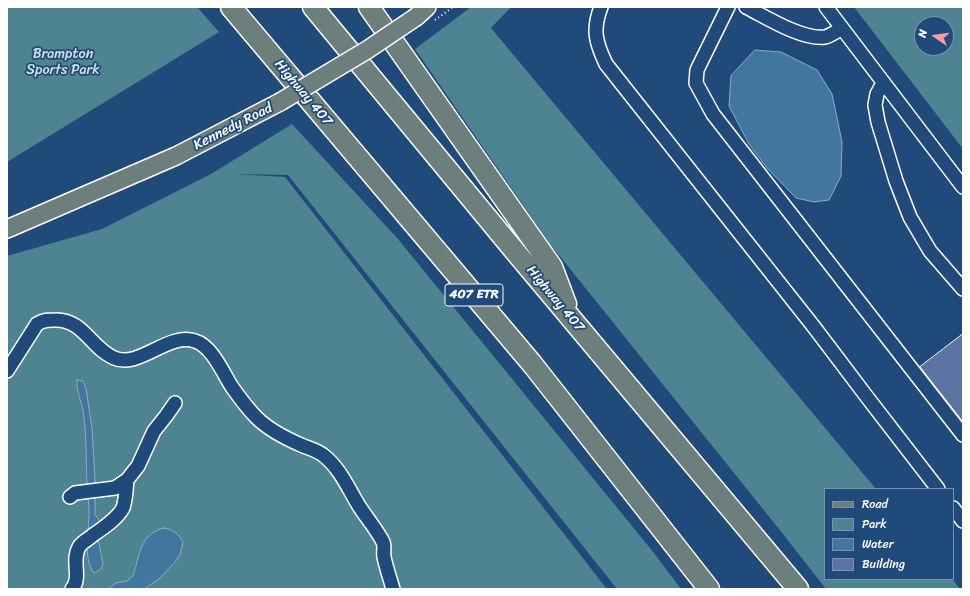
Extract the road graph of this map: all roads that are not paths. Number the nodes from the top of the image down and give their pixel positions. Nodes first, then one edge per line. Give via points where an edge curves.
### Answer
1 (231, 7) edge
2 (313, 7) edge
3 (369, 7) edge
4 (601, 7) edge
5 (728, 7) edge
6 (746, 7) edge
7 (826, 7) edge
8 (424, 16) edge
9 (842, 29) junction
10 (883, 83) junction
11 (963, 187) edge
12 (26, 220) junction
13 (7, 226) edge
14 (7, 229) edge
15 (963, 289) edge
16 (570, 317) junction
17 (7, 371) edge
18 (174, 403) dead end
19 (963, 435) edge
20 (127, 480) junction
21 (937, 488) edge
22 (70, 497) dead end
23 (954, 509) edge
24 (963, 521) edge
25 (72, 589) edge
26 (392, 589) edge
27 (709, 589) edge
28 (798, 589) edge

1 - 27 highway, Highway 407 / 407 ETR via 533,365
2 - 16 highway, Highway 407
3 - 16 highway via 552,266
4 - 21 lane via 596,29 598,46 606,64 814,327
5 - 19 lane via 697,70 696,83 714,114
6 - 9 lane via 801,33 819,37
7 - 9 lane
8 - 12 main road, Kennedy Road, bridge via 280,102 176,156
9 - 10 lane
10 - 11 lane
10 - 15 lane via 876,99 878,122 910,217 930,251
12 - 13 main road, Kennedy Road
12 - 14 main road, Kennedy Road
16 - 28 highway, Highway 407
17 - 26 lane via 37,324 43,320 57,320 76,325 103,352 126,360 181,340 200,343 216,359 233,388 257,418 281,436 322,454 339,471 383,542
18 - 20 lane via 154,431 138,466
20 - 22 lane via 115,488 75,493
20 - 25 lane via 122,509 113,520 80,546 75,559 76,581
23 - 24 lane

